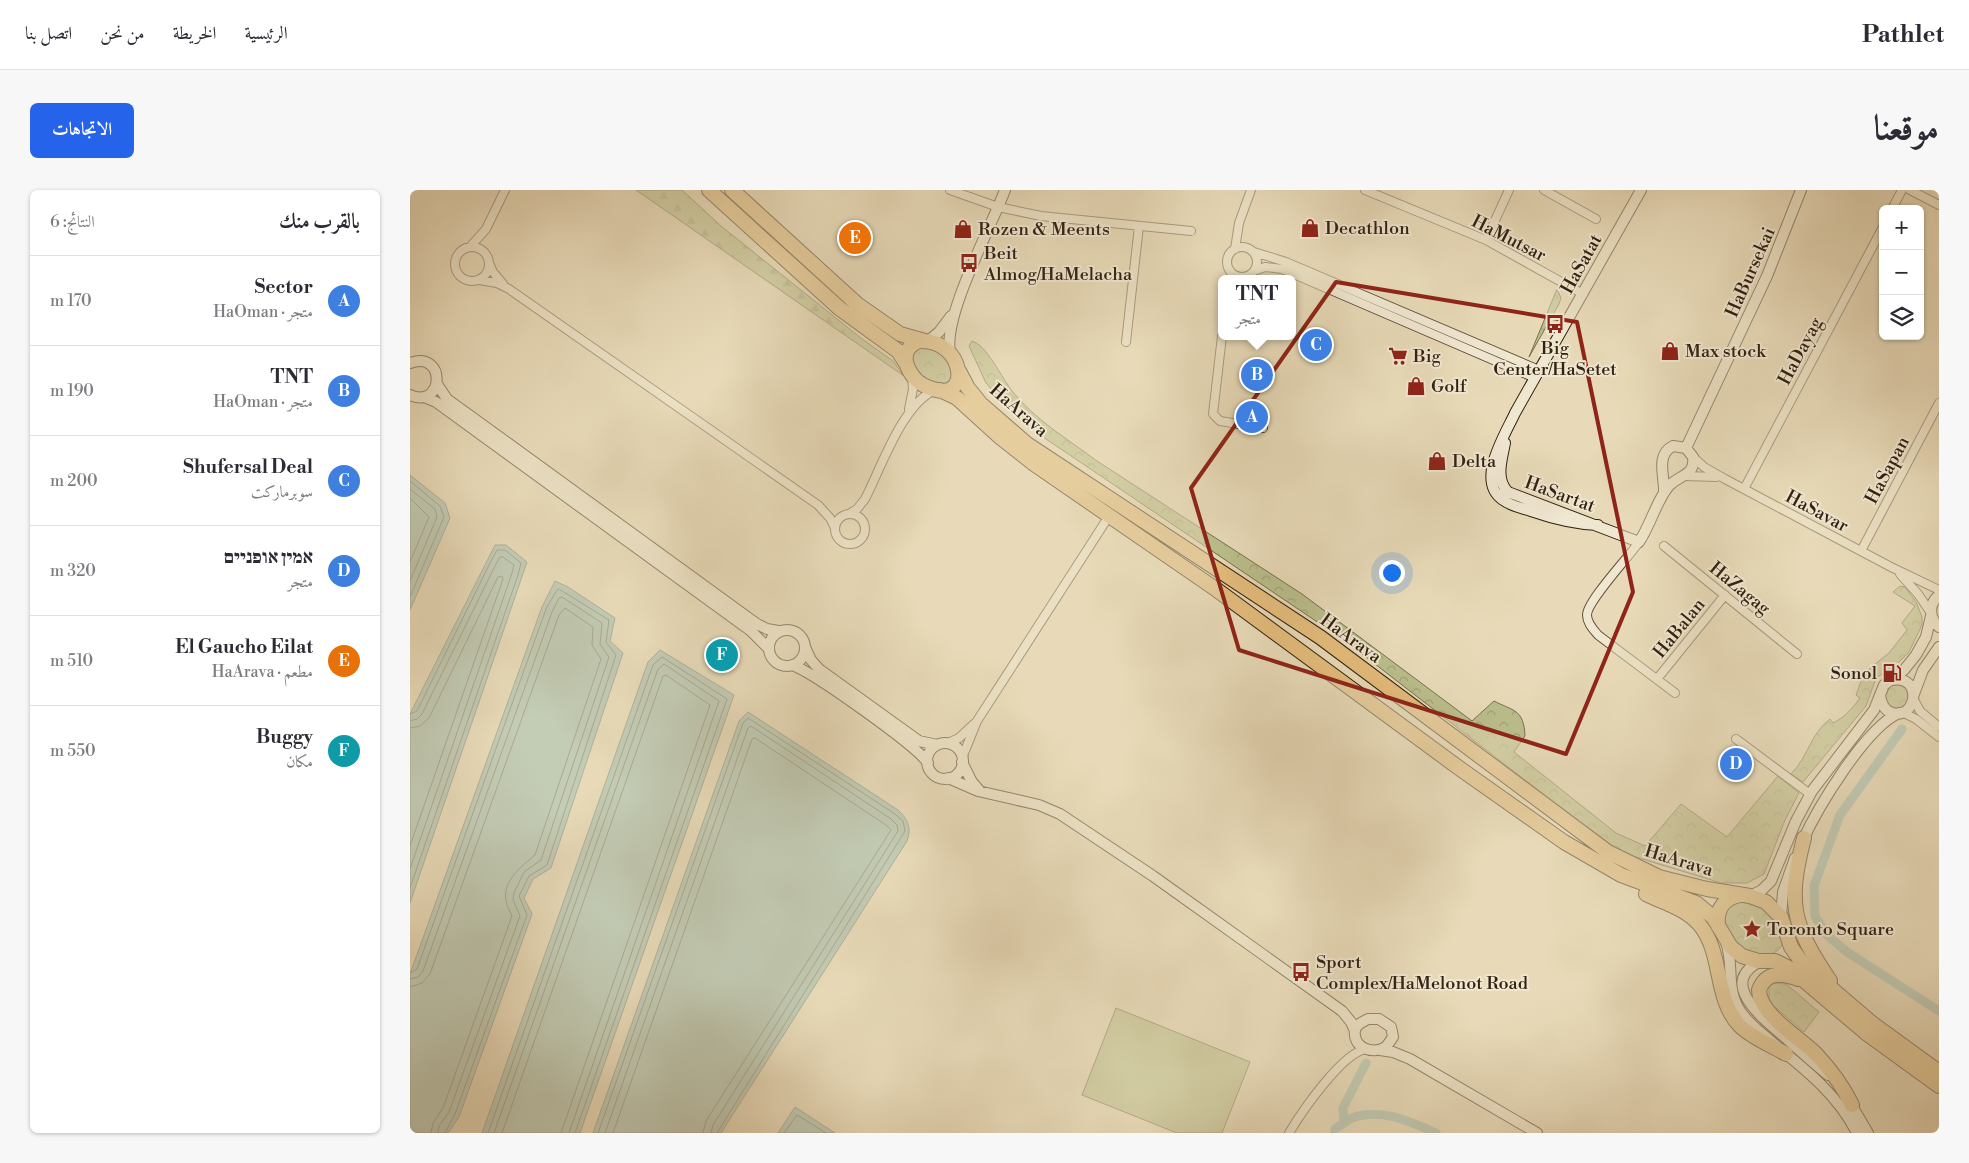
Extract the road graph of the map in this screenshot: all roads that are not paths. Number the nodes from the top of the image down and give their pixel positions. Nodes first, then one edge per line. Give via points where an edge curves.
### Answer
1 (505, 190) edge
2 (710, 190) edge
3 (732, 190) edge
4 (950, 190) edge
5 (1005, 190) edge
6 (1252, 190) edge
7 (1365, 190) edge
8 (1509, 190) edge
9 (1544, 190) edge
10 (1801, 190) edge
11 (1902, 190) edge
12 (1910, 190) edge
13 (1638, 191) edge
14 (1894, 205) edge
15 (1939, 205) edge
16 (998, 207) junction
17 (1596, 219) dead end
18 (1139, 226) junction
19 (486, 229) junction
20 (1191, 231) dead end
21 (1879, 234) edge
22 (1486, 240) junction
23 (470, 247) junction
24 (1235, 248) junction
25 (1254, 252) junction
26 (485, 253) junction
27 (489, 264) junction
28 (1254, 271) junction
29 (1232, 275) edge
30 (1247, 275) edge
31 (479, 280) junction
32 (508, 289) junction
33 (1582, 294) junction
34 (954, 311) junction
35 (1221, 340) edge
36 (926, 341) junction
37 (1126, 342) dead end
38 (950, 353) junction
39 (410, 363) edge
40 (909, 369) junction
41 (959, 371) junction
42 (1537, 374) junction
43 (437, 384) junction
44 (938, 390) junction
45 (410, 395) edge
46 (424, 397) junction
47 (1939, 402) edge
48 (909, 411) junction
49 (1262, 428) dead end
50 (1506, 432) joint
51 (1686, 448) junction
52 (1693, 457) junction
53 (1664, 469) junction
54 (1682, 477) junction
55 (1725, 480) junction
56 (1744, 490) junction
57 (1664, 493) junction
58 (866, 499) junction
59 (818, 504) junction
60 (846, 514) junction
61 (1109, 516) junction
62 (862, 520) junction
63 (835, 528) junction
64 (1639, 542) junction
65 (1664, 546) dead end
66 (1862, 551) junction
67 (1894, 569) junction
68 (1939, 590) edge
69 (1725, 595) junction
70 (1939, 595) edge
71 (1931, 615) junction
72 (1939, 627) edge
73 (778, 631) junction
74 (1939, 646) edge
75 (805, 647) junction
76 (768, 648) junction
77 (1797, 654) dead end
78 (792, 666) junction
79 (1657, 679) junction
80 (1892, 680) junction
81 (1675, 693) dead end
82 (1880, 694) junction
83 (1914, 697) junction
84 (1901, 713) junction
85 (977, 721) junction
86 (1939, 727) edge
87 (1939, 737) edge
88 (1736, 739) dead end
89 (948, 744) junction
90 (936, 745) junction
91 (962, 760) junction
92 (928, 763) junction
93 (948, 778) junction
94 (984, 792) junction
95 (1810, 794) junction
96 (1804, 838) junction
97 (1597, 862) junction
98 (1747, 895) junction
99 (1781, 917) junction
100 (1718, 926) junction
101 (1787, 937) junction
102 (1726, 941) junction
103 (1764, 961) junction
104 (1810, 985) junction
105 (1842, 998) junction
106 (1342, 1011) junction
107 (1372, 1018) junction
108 (1393, 1033) junction
109 (1356, 1037) junction
110 (1367, 1049) junction
111 (1380, 1050) junction
112 (1786, 1054) junction
113 (1352, 1056) junction
114 (1414, 1062) junction
115 (1939, 1072) edge
116 (1939, 1086) edge
117 (1852, 1105) junction
118 (1289, 1133) edge
119 (1537, 1133) edge
120 (1857, 1133) edge
121 (1868, 1133) edge

1 - 19 street
2 - 40 highway via 839,308 898,351
3 - 36 highway via 856,304 900,334
4 - 16 street
5 - 16 street
6 - 24 street via 1240,218
7 - 22 street, HaMutsar
8 - 22 street
9 - 17 street
10 - 51 street, HaBursekai via 1767,276
11 - 14 street
12 - 15 street
13 - 33 street, HaSatat
16 - 18 street via 1041,216
16 - 34 street
18 - 20 street
18 - 37 street
19 - 23 street
19 - 26 street via 483,239
21 - 56 street, HaDayag
22 - 33 street, HaMutsar
23 - 26 street
23 - 31 street via 458,256 456,268 466,280
24 - 25 street via 1244,247
24 - 29 street via 1228,260
25 - 28 street via 1257,263
25 - 42 street via 1286,262
26 - 27 street
27 - 31 street via 487,273
27 - 32 street
28 - 30 street
28 - 42 street via 1266,267 1282,269
31 - 32 street
32 - 59 street
33 - 42 street, HaSatat
34 - 36 street via 942,328
34 - 38 street via 949,337
35 - 49 street via 1212,409 1215,418
36 - 38 highway via 940,345
36 - 40 highway via 909,347 906,355
38 - 41 highway
39 - 43 street via 422,361 433,367
40 - 44 highway via 925,386
40 - 48 street via 913,389
41 - 44 highway via 953,387
41 - 98 highway, HaArava via 981,404 1027,444 1314,633 1608,852 1635,867 1671,880
42 - 50 street, HaSatat
43 - 46 street
43 - 73 street via 447,399 757,624
44 - 48 street via 920,398
44 - 61 highway, HaArava via 957,398 1018,452
45 - 46 street
46 - 76 street via 436,402 751,631
47 - 66 street, HaSapan
48 - 58 street
50 - 64 street, HaSartat via 1491,473 1492,486 1498,496 1507,503 1561,521 1598,525
51 - 52 street
51 - 53 street via 1676,446 1666,451 1662,460
52 - 54 street via 1693,467
52 - 55 street, HaSavar
53 - 54 street via 1670,476
53 - 57 street
54 - 55 street, HaSavar via 1707,476
54 - 57 street
55 - 56 street, HaSavar
56 - 66 street, HaSavar
57 - 64 street
58 - 60 street
58 - 62 street
59 - 60 street
59 - 63 street
60 - 62 street
60 - 63 street via 836,521
61 - 85 street
61 - 97 highway, HaArava via 1254,616 1471,777
62 - 63 street via 864,534 853,544 839,540
64 - 79 street via 1593,600 1587,614 1588,622 1598,635
65 - 69 street, HaZagag
66 - 67 street, HaSavar
67 - 68 street, HaSavar
67 - 71 street, HaSavar via 1914,588
69 - 77 street, HaZagag
69 - 79 street, HaBalan
70 - 71 street via 1933,602
71 - 72 street
71 - 80 street via 1928,632 1916,655
73 - 75 street via 796,631
73 - 76 street
74 - 83 street via 1923,670
75 - 78 street via 802,658
75 - 90 street via 819,669 919,741
76 - 78 street via 775,662
78 - 92 street via 817,678 914,748
79 - 81 street
80 - 82 street via 1884,685
80 - 83 street via 1906,681
82 - 84 street via 1884,707
82 - 95 street via 1872,713
83 - 84 street via 1910,707
83 - 86 street via 1920,711
84 - 87 street via 1916,719
84 - 96 street via 1880,726 1846,767 1824,799
85 - 89 street
85 - 91 street
88 - 95 street
89 - 90 street
89 - 91 street via 958,749
90 - 92 street via 929,754
91 - 93 street via 959,771
91 - 94 street via 972,782
92 - 93 street via 934,775
93 - 94 street
94 - 106 street via 1039,805 1065,817
95 - 98 street via 1774,877 1765,888
96 - 99 street via 1784,887
96 - 105 highway via 1794,885 1796,913 1815,957
97 - 100 highway, HaArava via 1633,880 1696,903
97 - 112 highway via 1631,886 1693,918 1708,938 1725,1003 1735,1020 1745,1030
98 - 99 highway, HaArava via 1766,902
98 - 100 highway, HaArava via 1733,897 1724,903 1718,912
99 - 101 highway
100 - 102 highway, HaArava
101 - 103 highway via 1780,954
101 - 105 highway via 1799,959
102 - 103 highway, HaArava via 1742,956
102 - 112 street via 1731,988 1738,1008 1752,1025
103 - 104 highway, HaArava via 1786,966
103 - 117 street via 1753,965 1744,977 1744,992 1751,1007 1828,1076
104 - 116 highway, HaArava via 1880,1045
104 - 117 highway via 1777,974 1761,984 1759,997 1768,1012 1827,1066
105 - 115 highway via 1887,1036
106 - 107 street
106 - 109 street via 1351,1022
107 - 108 street via 1386,1022
107 - 109 street via 1361,1022
108 - 111 street via 1391,1043
108 - 114 street
109 - 110 street
109 - 113 street
110 - 111 street
110 - 113 street
111 - 114 street
112 - 120 street via 1833,1097
113 - 118 street via 1311,1099
114 - 119 street
117 - 121 street

